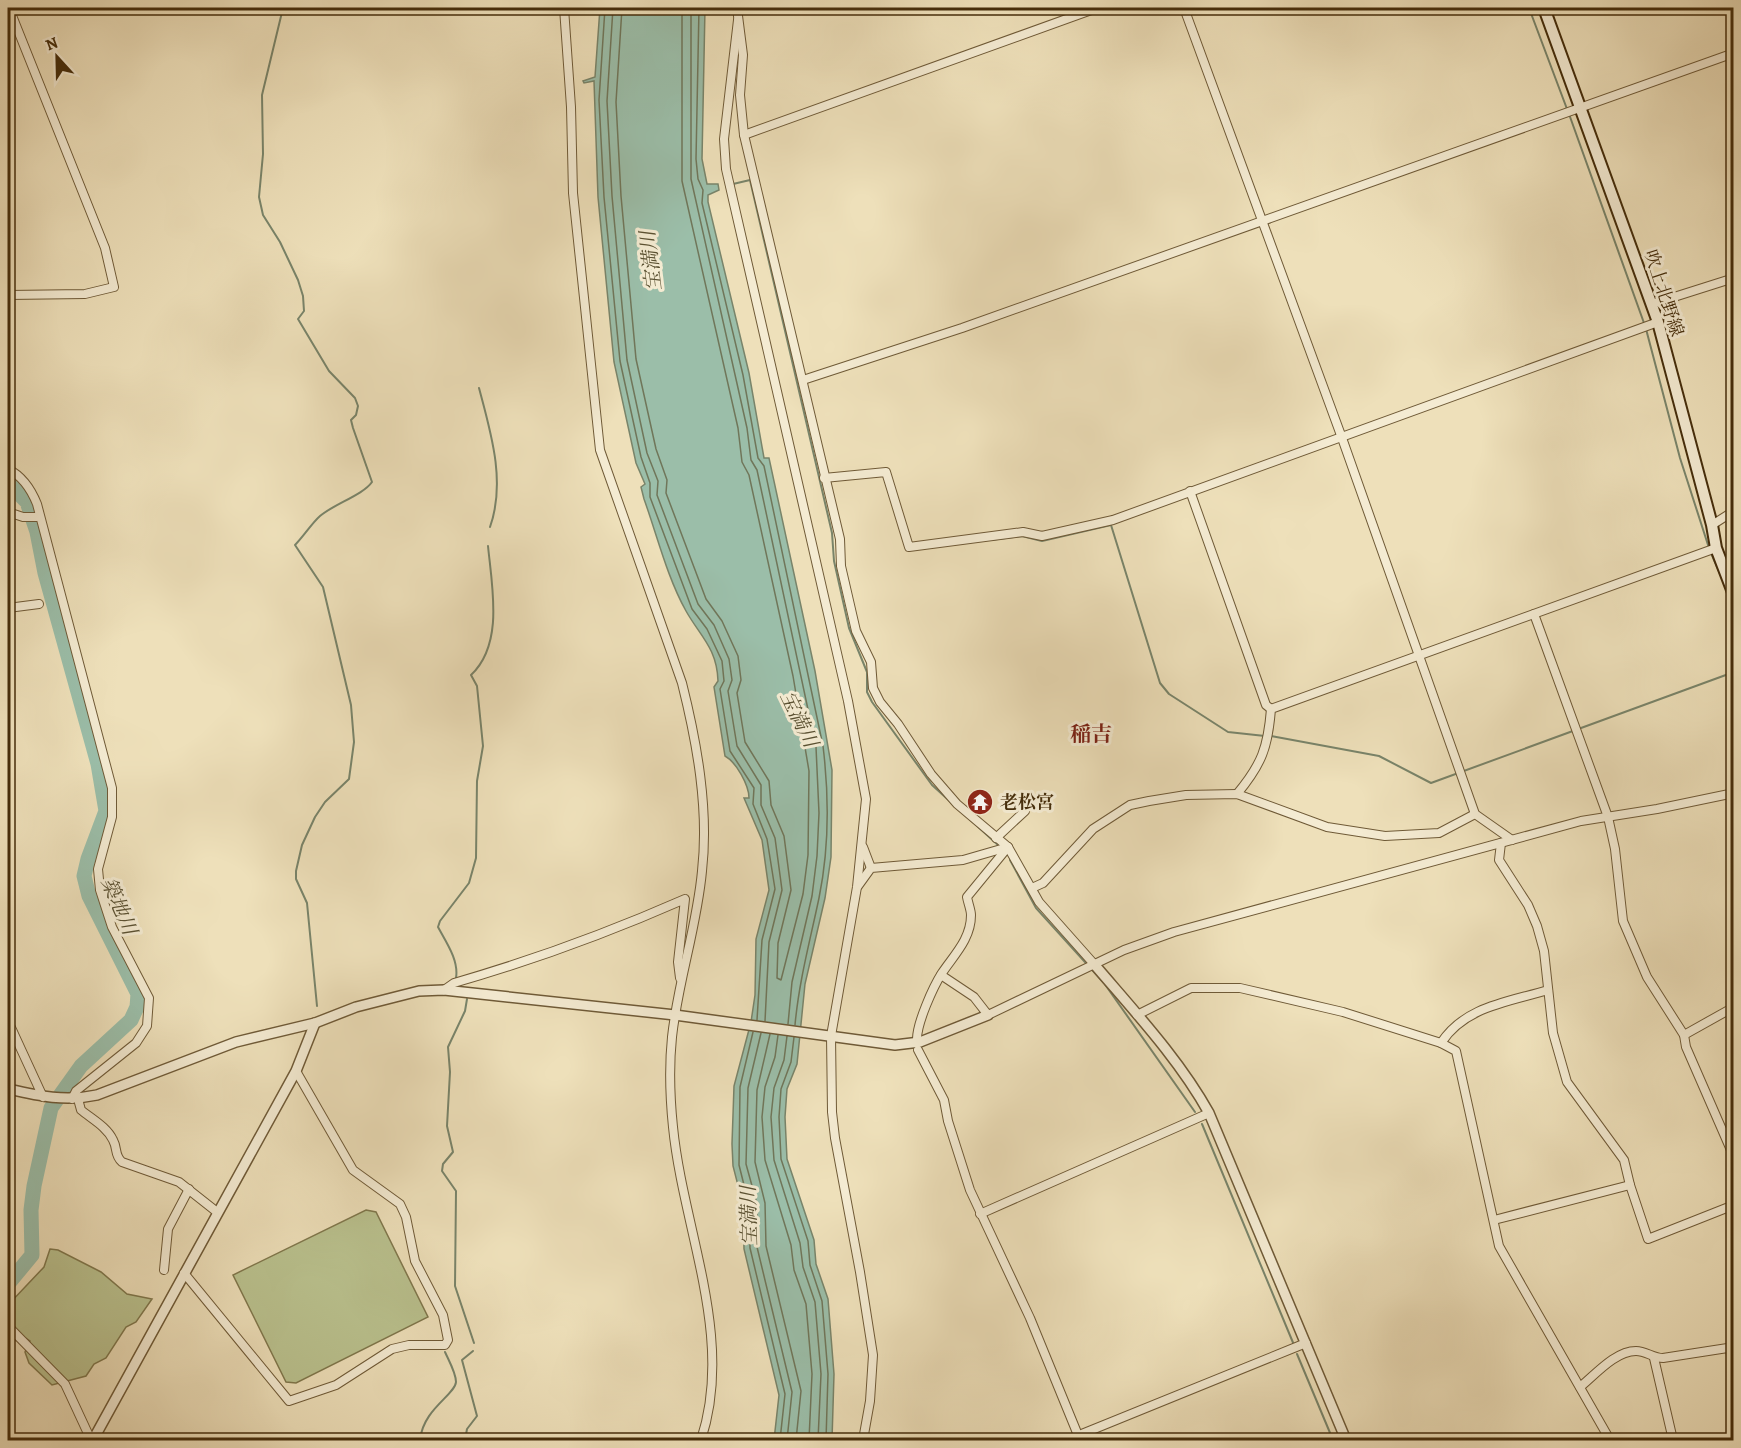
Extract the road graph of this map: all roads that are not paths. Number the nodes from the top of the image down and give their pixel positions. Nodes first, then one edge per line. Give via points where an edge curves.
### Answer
1 (9, 8) edge
2 (564, 8) edge
3 (737, 8) edge
4 (1097, 8) edge
5 (1184, 8) edge
6 (1544, 8) edge
7 (738, 20) junction
8 (1734, 53) edge
9 (1581, 108) junction
10 (744, 135) junction
11 (1261, 223) junction
12 (1734, 278) edge
13 (8, 295) edge
14 (1652, 304) junction
15 (1658, 322) junction
16 (803, 380) junction
17 (1342, 438) junction
18 (8, 469) edge
19 (824, 478) junction
20 (1190, 491) junction
21 (1734, 511) edge
22 (8, 512) edge
23 (37, 517) dead end
24 (1712, 525) junction
25 (1716, 548) junction
26 (1734, 595) edge
27 (39, 604) dead end
28 (8, 608) edge
29 (1534, 614) junction
30 (1418, 656) junction
31 (1271, 709) junction
32 (1734, 793) edge
33 (1237, 794) junction
34 (1025, 811) dead end
35 (1475, 814) junction
36 (1608, 817) junction
37 (996, 838) junction
38 (1512, 840) junction
39 (1501, 843) junction
40 (862, 846) junction
41 (1008, 848) junction
42 (871, 868) junction
43 (857, 887) junction
44 (1032, 888) junction
45 (1094, 964) junction
46 (941, 975) junction
47 (680, 988) junction
48 (444, 990) junction
49 (1548, 990) junction
50 (1734, 1007) edge
51 (988, 1015) junction
52 (1137, 1015) junction
53 (679, 1016) junction
54 (8, 1021) edge
55 (315, 1023) junction
56 (1684, 1035) junction
57 (831, 1036) junction
58 (917, 1039) dead end
59 (1441, 1043) junction
60 (918, 1050) dead end
61 (296, 1071) junction
62 (8, 1089) edge
63 (43, 1097) junction
64 (73, 1099) junction
65 (1209, 1113) junction
66 (1734, 1157) edge
67 (1630, 1185) junction
68 (189, 1189) junction
69 (1734, 1205) edge
70 (217, 1212) junction
71 (980, 1214) junction
72 (1494, 1220) junction
73 (164, 1270) dead end
74 (184, 1273) junction
75 (8, 1326) edge
76 (1306, 1343) junction
77 (1732, 1347) edge
78 (1653, 1358) junction
79 (1734, 1382) edge
80 (1580, 1387) junction
81 (1734, 1424) edge
82 (1079, 1438) edge
83 (92, 1440) edge
84 (701, 1440) edge
85 (863, 1440) edge
86 (1068, 1440) edge
87 (1346, 1440) edge
88 (1610, 1440) edge
89 (1673, 1440) edge
90 (1731, 1440) edge

1 - 13 street via 105,248 114,287 85,294
2 - 47 street via 573,193 598,439 682,683 699,775 704,852
3 - 7 street
4 - 10 street
5 - 11 street
6 - 9 main road, 吹上北野線
7 - 10 street via 743,55 740,95
7 - 40 street via 724,140 726,169 864,776
8 - 9 street
9 - 11 street
9 - 14 main road, 吹上北野線
10 - 16 street
11 - 16 street
11 - 17 street
12 - 14 street
14 - 15 main road, 吹上北野線
15 - 17 street
15 - 24 main road, 吹上北野線
16 - 19 street
17 - 20 street
17 - 30 street
18 - 64 street via 32,493 112,788 112,817 98,869 100,890 112,927 149,998 147,1026 136,1043 76,1091
19 - 20 street via 886,472 909,547 1023,532 1042,536 1113,520
19 - 37 street via 840,539 841,566 856,631 871,662 873,688 931,774 957,804
20 - 31 street via 1266,705
21 - 24 street
22 - 23 street
24 - 25 main road, 吹上北野線
25 - 26 main road, 吹上北野線
25 - 29 street
27 - 28 street
29 - 30 street
29 - 36 street
30 - 31 street
30 - 35 street
31 - 33 street via 1265,753
32 - 36 street
33 - 35 street via 1327,827 1385,836 1439,833
33 - 44 street via 1186,795 1130,805 1093,829 1043,883
34 - 37 street
35 - 38 street
36 - 38 street
36 - 56 street via 1623,921 1653,989
37 - 41 street
38 - 39 street
39 - 45 street via 1174,932
39 - 49 street via 1499,860 1537,926
40 - 42 street
40 - 43 street
41 - 42 street via 963,860
41 - 44 street
41 - 46 street via 967,897 971,914 968,931 961,949
42 - 43 street
43 - 57 street
44 - 45 street via 1039,903
45 - 51 street
45 - 52 street
46 - 51 street via 974,998
46 - 58 street
47 - 48 street via 678,962 685,900 529,962 454,983
47 - 53 street
48 - 53 street
48 - 55 street via 356,1006
49 - 59 street via 1478,1011 1451,1027
49 - 67 street via 1553,1033 1567,1082 1624,1160
50 - 56 street
51 - 57 street via 920,1042 895,1045
52 - 59 street via 1191,988 1240,988 1343,1012
52 - 65 street
53 - 57 street
53 - 84 street via 670,1084 673,1127 711,1344 711,1393
54 - 63 street
55 - 61 street
55 - 64 street via 236,1042 118,1087
56 - 66 street
57 - 85 street via 835,1138 873,1355
59 - 72 street via 1450,1046 1459,1058
60 - 71 street via 944,1100
61 - 70 street
61 - 74 street via 352,1170 400,1204 415,1261 438,1303 448,1340 440,1346 392,1349 336,1385 289,1401
62 - 63 street
63 - 64 street
64 - 68 street via 107,1131 122,1162 169,1176
65 - 71 street
65 - 76 street
67 - 69 street via 1648,1239
67 - 72 street
68 - 70 street
68 - 73 street via 168,1229
70 - 74 street
71 - 82 street via 1030,1318
72 - 80 street via 1502,1254
74 - 83 street
75 - 83 street via 65,1384
76 - 82 street
76 - 87 street
77 - 78 street
77 - 79 street
78 - 80 street via 1636,1351 1626,1353
78 - 89 street
80 - 88 street
81 - 90 street
82 - 86 street

